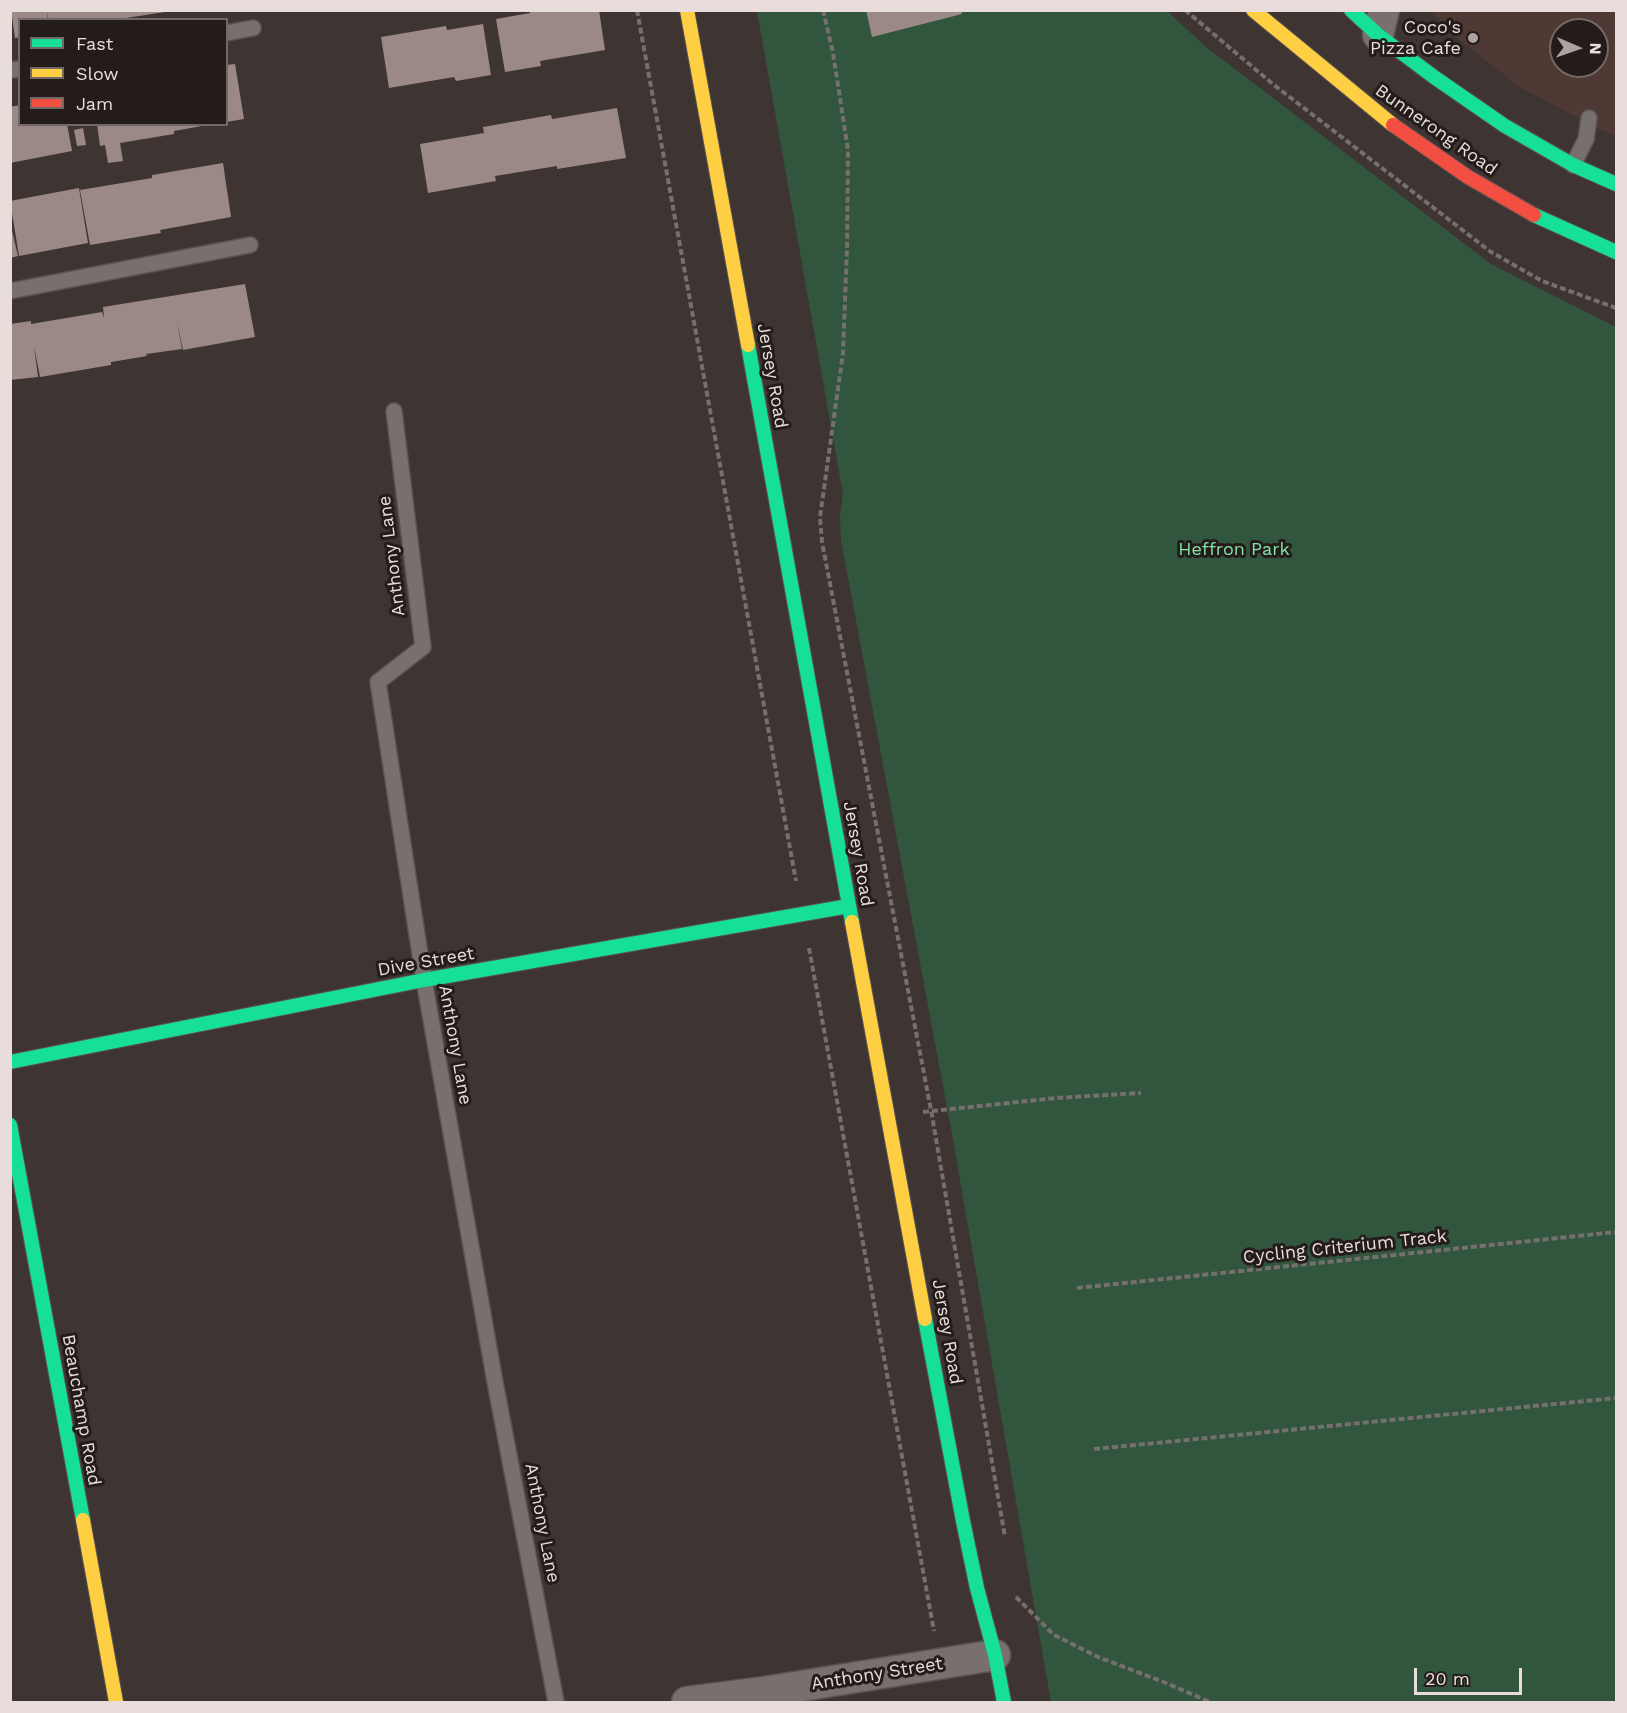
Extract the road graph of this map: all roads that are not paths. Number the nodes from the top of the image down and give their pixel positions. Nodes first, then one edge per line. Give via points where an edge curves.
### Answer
1 (687, 10) edge
2 (1253, 10) edge
3 (1351, 10) edge
4 (1381, 22) edge
5 (253, 28) dead end
6 (228, 33) edge
7 (1589, 118) dead end
8 (1574, 165) junction
9 (1617, 184) edge
10 (250, 245) dead end
11 (1617, 252) edge
12 (10, 291) edge
13 (394, 411) dead end
14 (849, 906) junction
15 (423, 980) junction
16 (10, 1062) edge
17 (10, 1125) edge
18 (995, 1655) junction
19 (117, 1702) edge
20 (556, 1702) edge
21 (687, 1702) edge
22 (1004, 1702) edge

1 - 14 street, Jersey Road
2 - 11 street, Bunnerong Road via 1384,119 1468,177 1535,216
3 - 4 street
4 - 8 street via 1434,77 1505,126
5 - 6 lane
7 - 8 lane via 1586,139
8 - 9 street
10 - 12 lane
13 - 15 lane, Anthony Lane via 423,647 378,682
14 - 15 street, Dive Street
14 - 18 street, Jersey Road via 963,1521
15 - 16 street, Dive Street
15 - 20 lane, Anthony Lane
17 - 19 street, Beauchamp Road
18 - 21 street, Anthony Street
18 - 22 street, Jersey Road

